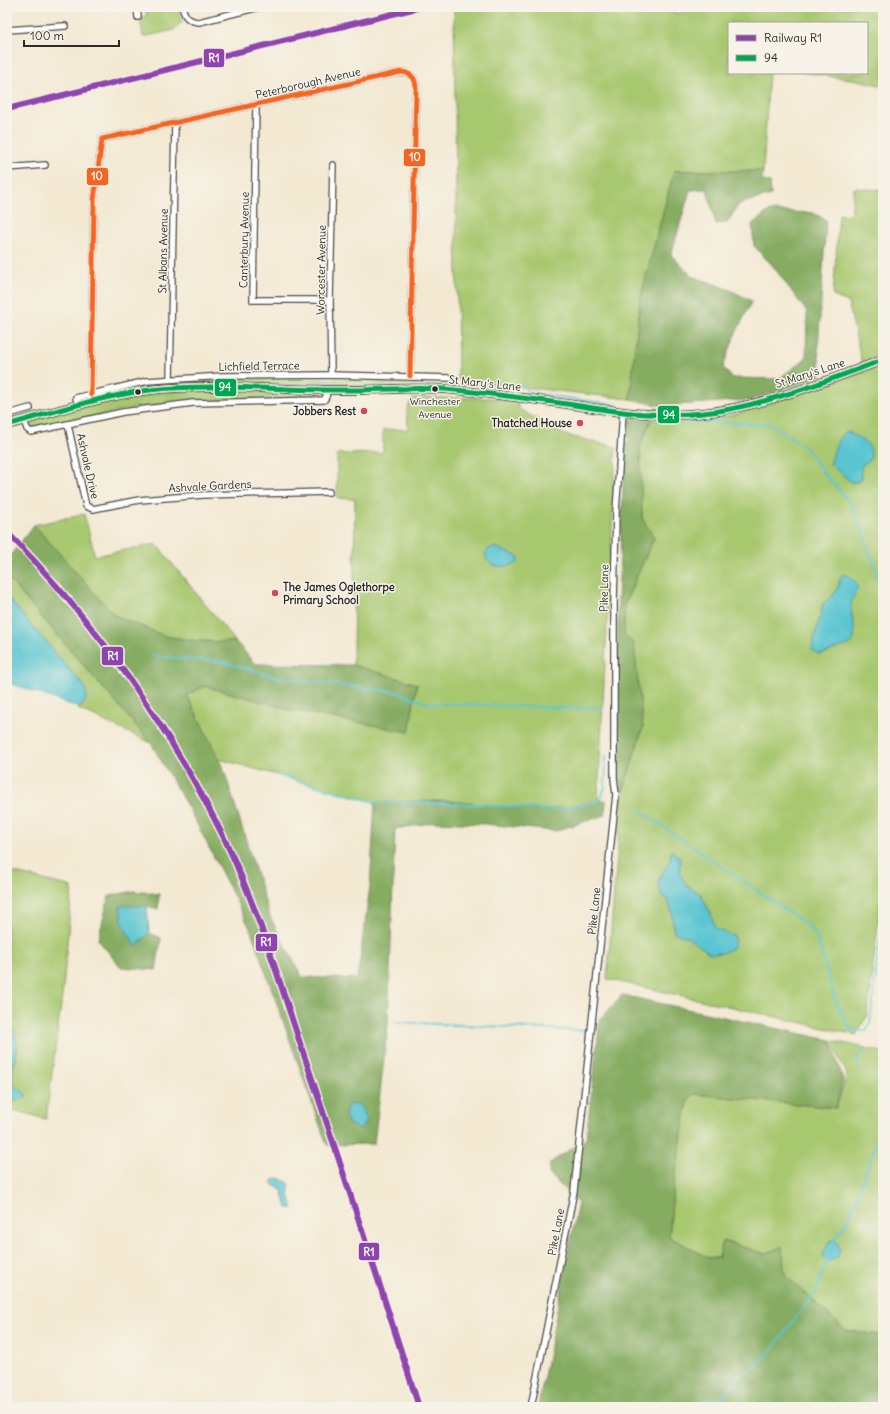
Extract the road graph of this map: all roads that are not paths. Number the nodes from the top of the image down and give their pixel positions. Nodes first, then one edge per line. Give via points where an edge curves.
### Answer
1 (137, 7) edge
2 (182, 7) edge
3 (259, 7) edge
4 (238, 10) edge
5 (138, 17) dead end
6 (65, 26) dead end
7 (7, 30) edge
8 (256, 105) junction
9 (175, 124) junction
10 (45, 164) dead end
11 (333, 165) dead end
12 (7, 168) edge
13 (330, 300) junction
14 (883, 360) edge
15 (331, 375) junction
16 (410, 376) junction
17 (422, 376) junction
18 (450, 378) dead end
19 (170, 379) junction
20 (422, 388) junction
21 (327, 390) junction
22 (91, 395) junction
23 (78, 405) junction
24 (30, 408) dead end
25 (623, 412) junction
26 (8, 413) edge
27 (24, 420) junction
28 (10, 424) edge
29 (68, 425) junction
30 (329, 492) dead end
31 (93, 509) joint
32 (531, 1407) edge

1 - 5 street
2 - 4 street via 186,17 192,22
3 - 4 street
6 - 7 street
8 - 9 street, Peterborough Avenue
8 - 13 street, Canterbury Avenue via 253,300
8 - 16 street, Peterborough Avenue via 401,72 413,76 416,87
9 - 19 street, St Albans Avenue
9 - 22 street, Peterborough Avenue via 102,140 94,200
10 - 12 street
11 - 13 street, Worcester Avenue
13 - 15 street, Worcester Avenue
14 - 25 main road, St Mary's Lane via 800,389 732,408 677,415
15 - 16 street, Lichfield Terrace
15 - 19 street, Lichfield Terrace
16 - 17 street, Lichfield Terrace
17 - 18 street, Lichfield Terrace
17 - 20 street
19 - 22 street, Lichfield Terrace via 130,385
20 - 21 main road, St Mary's Lane
20 - 25 main road, St Mary's Lane
21 - 23 main road, St Mary's Lane via 267,387 183,388 118,395
21 - 29 street via 324,400 193,403 136,409
22 - 23 street, Lichfield Terrace via 76,398
23 - 27 main road, St Mary's Lane
24 - 26 street
25 - 32 street, Pike Lane via 616,511 614,603 616,795 574,1190
26 - 28 street
27 - 28 main road, St Mary's Lane
27 - 29 street via 28,431 31,432
29 - 31 street, Ashvale Drive via 86,506
30 - 31 street, Ashvale Gardens via 139,500

